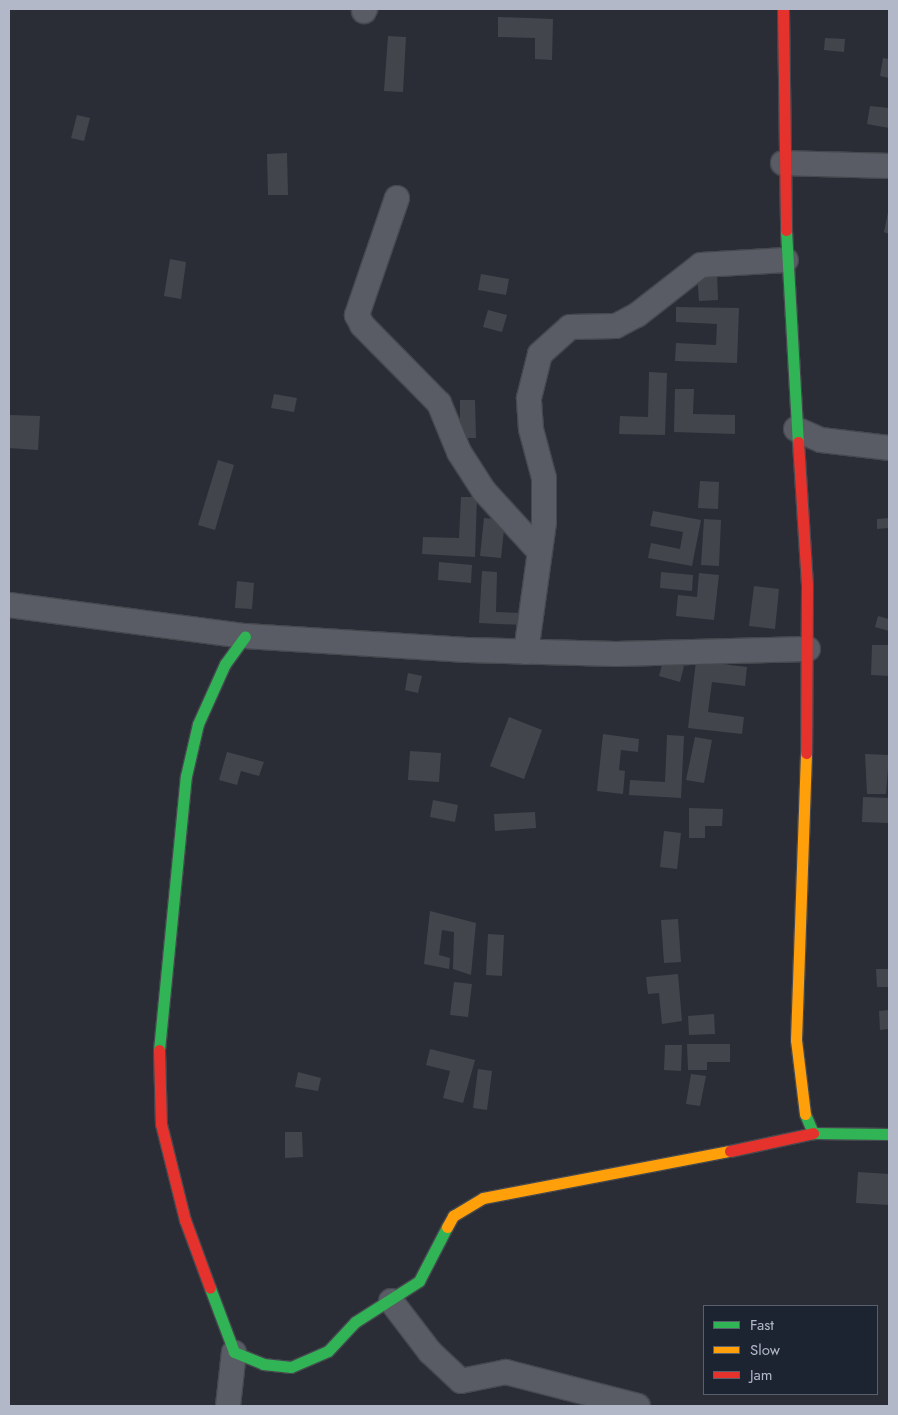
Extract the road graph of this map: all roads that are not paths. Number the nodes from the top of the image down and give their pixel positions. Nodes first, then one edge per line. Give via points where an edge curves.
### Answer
1 (783, 9) edge
2 (783, 163) junction
3 (889, 166) edge
4 (397, 198) dead end
5 (786, 260) junction
6 (796, 429) junction
7 (889, 448) edge
8 (540, 551) junction
9 (9, 605) edge
10 (245, 636) junction
11 (808, 649) junction
12 (526, 652) junction
13 (813, 1133) junction
14 (889, 1134) edge
15 (391, 1301) junction
16 (234, 1352) junction
17 (228, 1406) edge
18 (638, 1406) edge

1 - 2 street
2 - 3 street
2 - 5 street
4 - 8 street via 357,315 362,326 439,403 459,452 484,491
5 - 6 street
5 - 8 street via 701,264 637,315 616,326 570,327 540,354 529,398 531,430 544,478
6 - 7 street via 821,440
6 - 11 street
8 - 12 street
9 - 10 street
10 - 12 street
10 - 16 street via 225,664 198,724 186,776 158,1060 161,1124 185,1220
11 - 12 street via 616,654
11 - 13 street via 805,879 796,1040 802,1107
13 - 14 street
13 - 15 street via 614,1176 482,1198 454,1216 419,1281
15 - 16 street via 355,1322 328,1350 291,1367 263,1364
15 - 18 street via 430,1352 461,1381 506,1372
16 - 17 street

